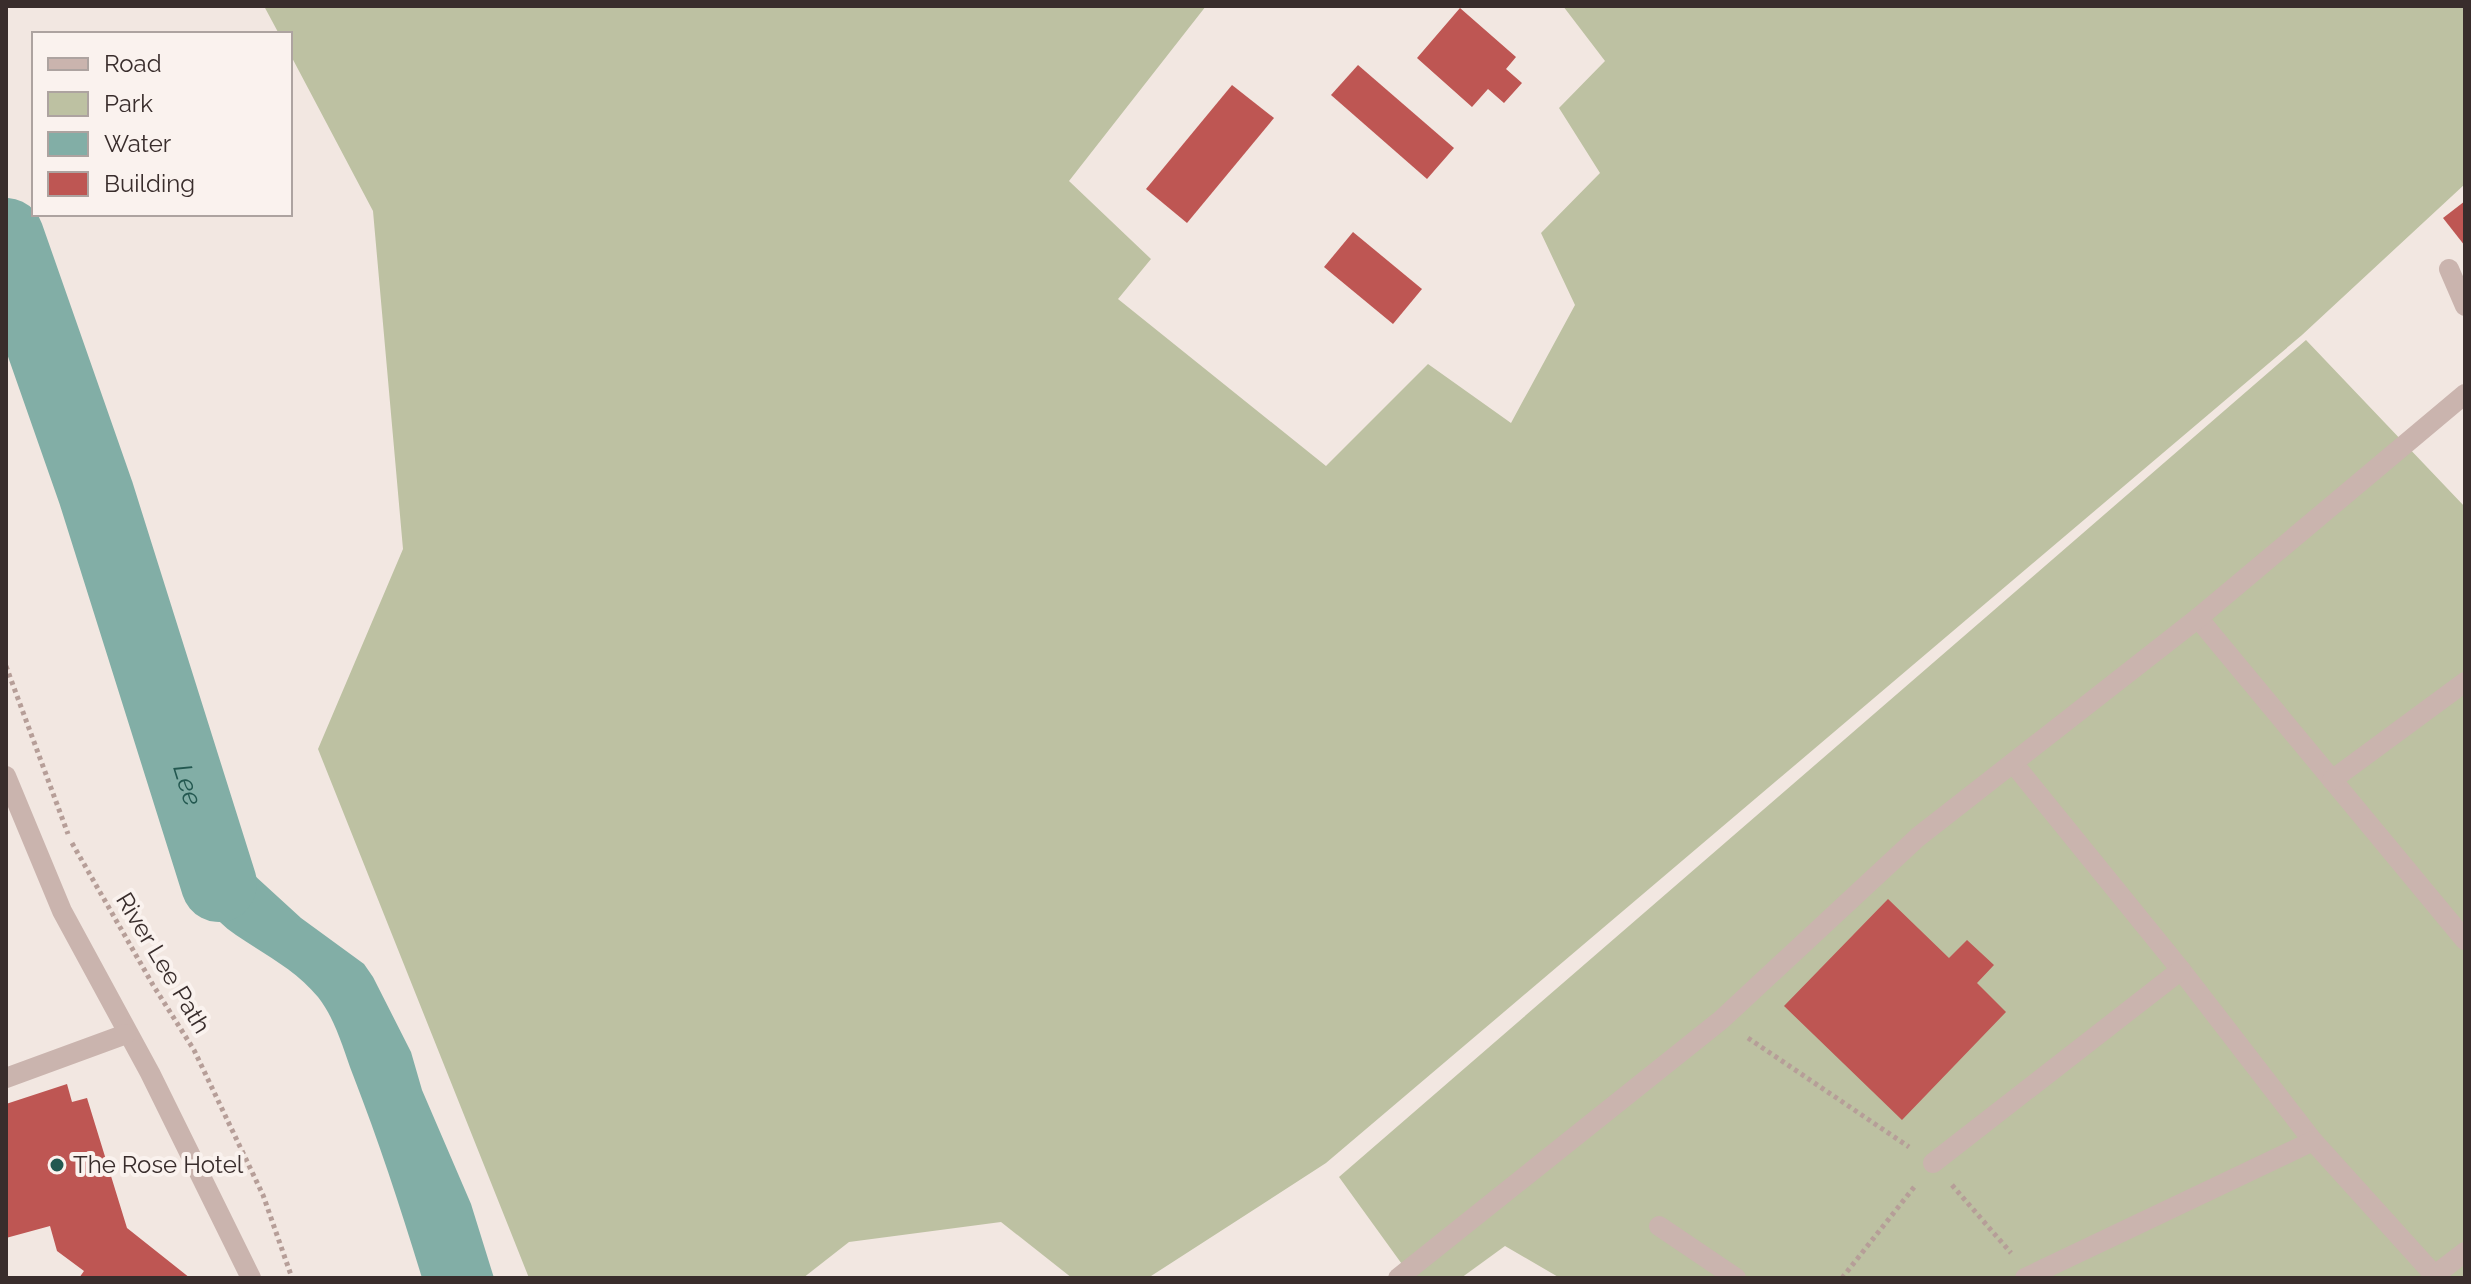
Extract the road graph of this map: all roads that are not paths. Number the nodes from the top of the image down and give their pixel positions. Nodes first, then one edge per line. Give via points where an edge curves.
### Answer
1 (2449, 269) dead end
2 (2465, 306) edge
3 (2465, 394) edge
4 (2198, 618) junction
5 (2465, 682) edge
6 (2013, 763) junction
7 (6, 776) edge
8 (2332, 780) junction
9 (2463, 933) edge
10 (2181, 970) junction
11 (126, 1034) junction
12 (6, 1078) edge
13 (2313, 1141) junction
14 (1933, 1163) road end
15 (1659, 1226) dead end
16 (2465, 1252) edge
17 (2027, 1276) edge
18 (2436, 1277) edge
19 (251, 1278) edge
20 (1398, 1278) edge
21 (1736, 1278) edge

1 - 2 street
3 - 4 street
4 - 6 street
4 - 8 street
5 - 8 street
6 - 10 street
6 - 20 street via 1918,837 1721,1020
7 - 11 street via 62,911
8 - 9 street
10 - 13 street
10 - 14 street
11 - 12 street
11 - 19 street
13 - 17 street
13 - 18 street
15 - 21 street
16 - 18 street

